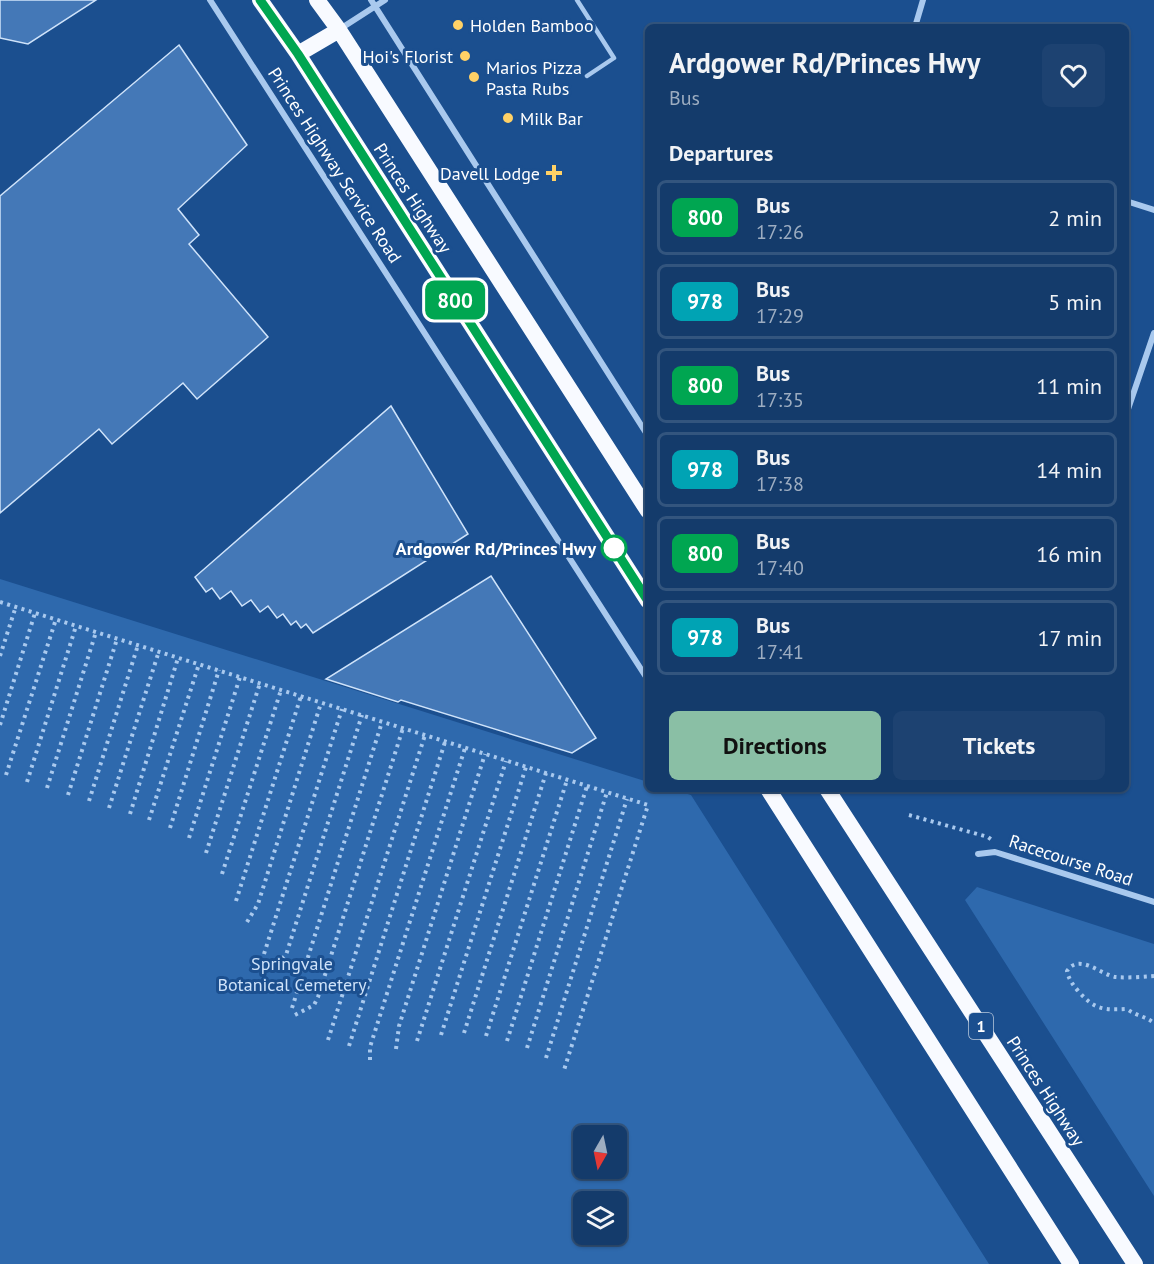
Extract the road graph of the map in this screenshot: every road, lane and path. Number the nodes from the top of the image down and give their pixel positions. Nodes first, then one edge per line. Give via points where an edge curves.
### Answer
1 (210, 0) edge
2 (317, 0) edge
3 (385, 0) edge
4 (577, 0) edge
5 (923, 0) edge
6 (262, 1) edge
7 (374, 3) edge
8 (916, 24) edge
9 (339, 30) junction
10 (298, 54) junction
11 (587, 76) dead end
12 (1129, 202) edge
13 (1154, 210) edge
14 (1154, 333) edge
15 (1129, 406) edge
16 (645, 430) edge
17 (645, 506) edge
18 (645, 597) edge
19 (0, 602) edge
20 (16, 606) junction
21 (35, 613) junction
22 (56, 619) junction
23 (76, 626) junction
24 (96, 632) junction
25 (117, 639) junction
26 (138, 645) junction
27 (159, 651) junction
28 (0, 656) edge
29 (178, 658) junction
30 (199, 664) junction
31 (219, 670) junction
32 (645, 675) edge
33 (240, 677) junction
34 (260, 684) junction
35 (281, 690) junction
36 (301, 696) junction
37 (321, 703) junction
38 (342, 709) junction
39 (362, 715) junction
40 (382, 722) junction
41 (0, 725) edge
42 (403, 728) junction
43 (425, 735) junction
44 (445, 741) junction
45 (465, 748) junction
46 (485, 754) junction
47 (506, 761) junction
48 (526, 767) junction
49 (546, 773) junction
50 (6, 775) dead end
51 (567, 780) junction
52 (27, 782) dead end
53 (587, 786) junction
54 (47, 788) dead end
55 (607, 792) junction
56 (770, 792) edge
57 (829, 792) edge
58 (68, 795) dead end
59 (627, 799) junction
60 (89, 801) dead end
61 (109, 808) dead end
62 (130, 814) dead end
63 (909, 815) dead end
64 (149, 820) dead end
65 (170, 828) dead end
66 (189, 838) dead end
67 (995, 843) dead end
68 (206, 853) dead end
69 (978, 854) dead end
70 (222, 874) dead end
71 (236, 901) dead end
72 (1154, 902) edge
73 (248, 922) dead end
74 (264, 954) dead end
75 (271, 969) dead end
76 (1154, 975) edge
77 (292, 1008) dead end
78 (295, 1015) dead end
79 (1154, 1023) edge
80 (464, 1033) dead end
81 (441, 1035) dead end
82 (486, 1036) dead end
83 (328, 1040) dead end
84 (417, 1041) dead end
85 (507, 1041) dead end
86 (349, 1046) dead end
87 (527, 1048) dead end
88 (396, 1049) dead end
89 (546, 1058) dead end
90 (370, 1060) dead end
91 (564, 1070) dead end
92 (1071, 1264) edge
93 (1135, 1264) edge

1 - 32 street, Princes Highway Service Road
2 - 9 highway, Princes Highway
3 - 7 street
4 - 11 lane via 614,58
5 - 8 street
6 - 10 highway, Princes Highway
7 - 9 street
7 - 16 street
9 - 10 highway
9 - 17 highway, Princes Highway
10 - 18 highway, Princes Highway
12 - 13 street
14 - 15 street
19 - 20 path
20 - 21 path
20 - 28 path
21 - 22 path
21 - 41 path
22 - 23 path
22 - 50 path
23 - 24 path
23 - 52 path
24 - 25 path
24 - 54 path
25 - 26 path
25 - 58 path
26 - 27 path
26 - 60 path
27 - 29 path
27 - 61 path
29 - 30 path
29 - 62 path
30 - 31 path
30 - 64 path
31 - 33 path
31 - 65 path
33 - 34 path
33 - 66 path
34 - 35 path
34 - 68 path
35 - 36 path
35 - 70 path
36 - 37 path
36 - 71 path
37 - 38 path
37 - 73 path via 258,904
38 - 39 path
38 - 74 path
39 - 40 path
39 - 75 path via 286,955
40 - 42 path
40 - 77 path
42 - 43 path
42 - 78 path via 318,997 314,1005
43 - 44 path
43 - 83 path
44 - 45 path
44 - 86 path
45 - 46 path
45 - 90 path via 370,1047
46 - 47 path
46 - 88 path via 399,1026
47 - 48 path
47 - 84 path
48 - 49 path
48 - 81 path
49 - 51 path
49 - 80 path
51 - 53 path
51 - 82 path
53 - 55 path
53 - 85 path
55 - 59 path
55 - 87 path
56 - 92 highway
57 - 93 highway, Princes Highway / 1
59 - 89 path
59 - 91 path via 648,806
63 - 67 path via 988,837
69 - 72 street, Racecourse Road via 995,852
76 - 79 path via 1112,976 1077,964 1068,971 1073,985 1093,1005 1109,1010 1127,1009

